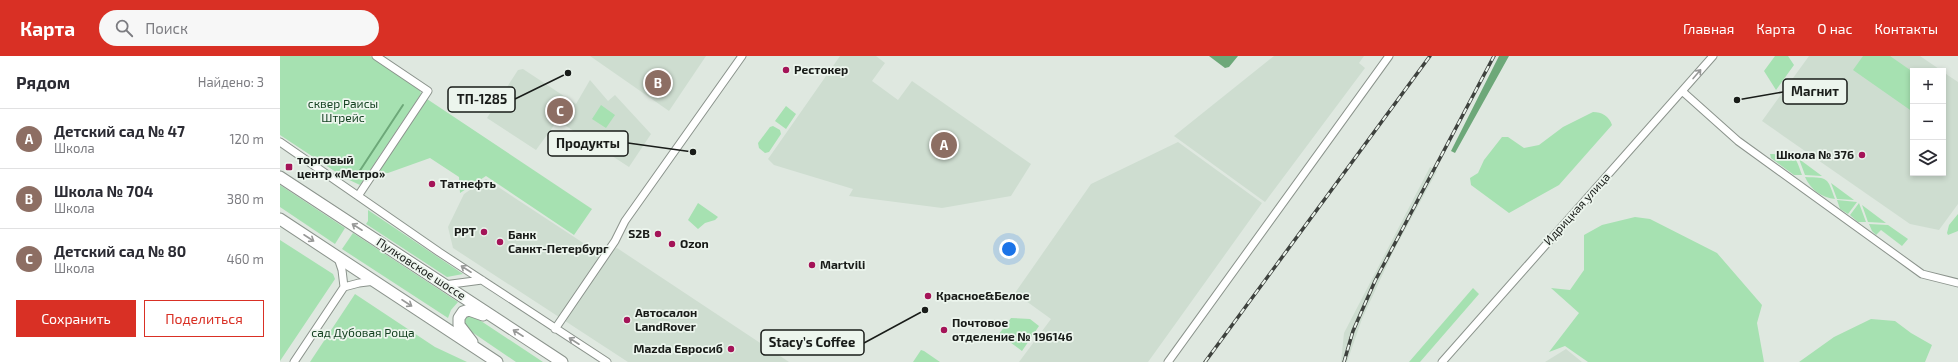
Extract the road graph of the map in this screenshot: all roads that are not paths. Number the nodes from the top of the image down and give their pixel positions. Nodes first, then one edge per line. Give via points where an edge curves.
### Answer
1 (376, 56) edge
2 (742, 56) edge
3 (1389, 56) edge
4 (1713, 56) edge
5 (1682, 91) junction
6 (280, 142) edge
7 (280, 177) edge
8 (358, 196) junction
9 (280, 219) edge
10 (337, 256) junction
11 (482, 280) junction
12 (375, 281) junction
13 (1958, 283) edge
14 (444, 284) junction
15 (344, 287) junction
16 (495, 318) junction
17 (555, 329) junction
18 (480, 350) junction
19 (294, 362) edge
20 (497, 362) edge
21 (562, 362) edge
22 (607, 362) edge
23 (1168, 362) edge
24 (1442, 362) edge

1 - 8 street via 428,91
2 - 17 street via 625,221 620,234
3 - 23 street
5 -> 4 street, Идрицкая улица
5 - 13 street via 1738,141 1922,274
5 - 24 street, Идрицкая улица
6 - 8 street
14 -> 7 main road, Пулковское шоссе
11 -> 8 street
9 -> 10 main road
10 - 12 main road
10 - 15 street
11 - 14 street
11 - 17 street
12 - 15 street
12 -> 18 main road
14 - 16 main road, Пулковское шоссе
15 - 19 street
16 - 18 main road via 469,310 463,312 459,318 459,325
21 -> 16 main road, Пулковское шоссе
22 -> 17 street
18 - 20 main road

